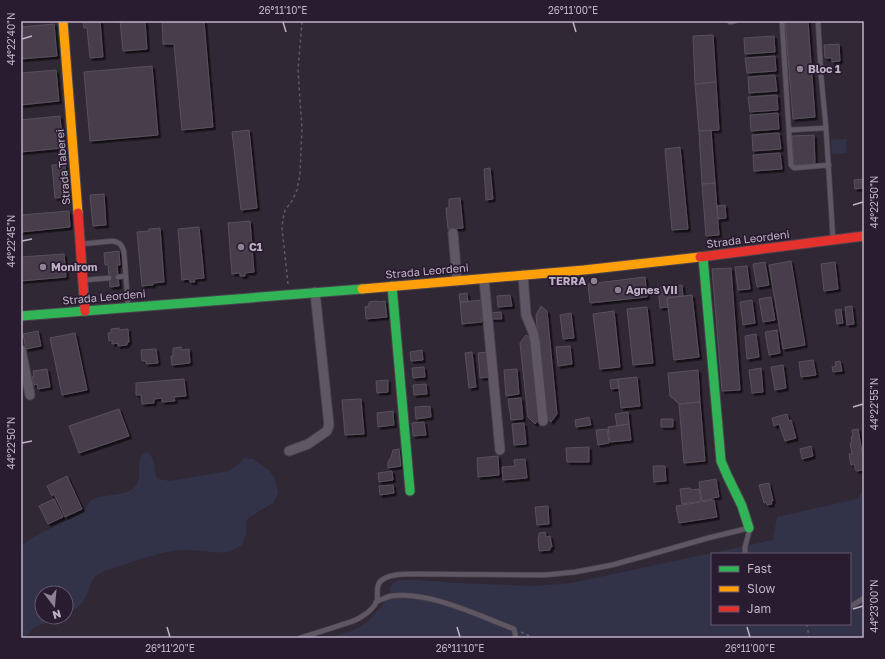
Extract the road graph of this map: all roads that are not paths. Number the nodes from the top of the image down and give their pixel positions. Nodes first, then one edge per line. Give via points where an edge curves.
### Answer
1 (63, 21) edge
2 (782, 21) edge
3 (818, 21) edge
4 (826, 128) junction
5 (789, 130) junction
6 (829, 165) junction
7 (453, 233) dead end
8 (864, 236) edge
9 (833, 240) junction
10 (81, 244) junction
11 (703, 257) junction
12 (522, 275) junction
13 (126, 276) junction
14 (118, 277) dead end
15 (109, 278) dead end
16 (484, 279) junction
17 (83, 280) junction
18 (457, 281) junction
19 (392, 286) junction
20 (315, 292) junction
21 (128, 307) junction
22 (86, 311) junction
23 (21, 316) edge
24 (21, 350) edge
25 (30, 395) dead end
26 (543, 421) dead end
27 (500, 450) dead end
28 (289, 451) dead end
29 (410, 491) dead end
30 (749, 528) junction
31 (745, 553) edge
32 (864, 598) edge
33 (376, 602) junction
34 (851, 606) edge
35 (300, 638) edge
36 (516, 638) edge

1 - 10 main road, Strada Taberei
2 - 5 lane
3 - 4 lane
4 - 5 lane
4 - 6 lane
5 - 6 lane via 792,167
6 - 9 lane
7 - 18 street
8 - 9 main road, Strada Leordeni
9 - 11 main road, Strada Leordeni
10 - 13 lane via 112,241 121,244
10 - 17 main road, Strada Taberei
11 - 12 main road, Strada Leordeni
11 - 30 main road via 721,461 743,507
12 - 16 main road, Strada Leordeni
12 - 26 street via 526,315 535,341
13 - 14 lane
13 - 21 lane
15 - 17 lane
16 - 18 main road, Strada Leordeni
16 - 27 street
17 - 22 main road, Strada Taberei
18 - 19 main road, Strada Leordeni
19 - 20 main road, Strada Leordeni
19 - 29 main road
20 - 21 main road, Strada Leordeni
20 - 28 street via 329,425 327,431 308,444
21 - 22 main road, Strada Leordeni
22 - 23 main road, Strada Leordeni
24 - 25 street
30 - 31 lane
30 - 33 lane via 612,565 575,572 545,575 391,576 379,583
32 - 34 lane
33 - 35 lane via 370,611 358,619
33 - 36 lane via 390,596 427,598 514,629

